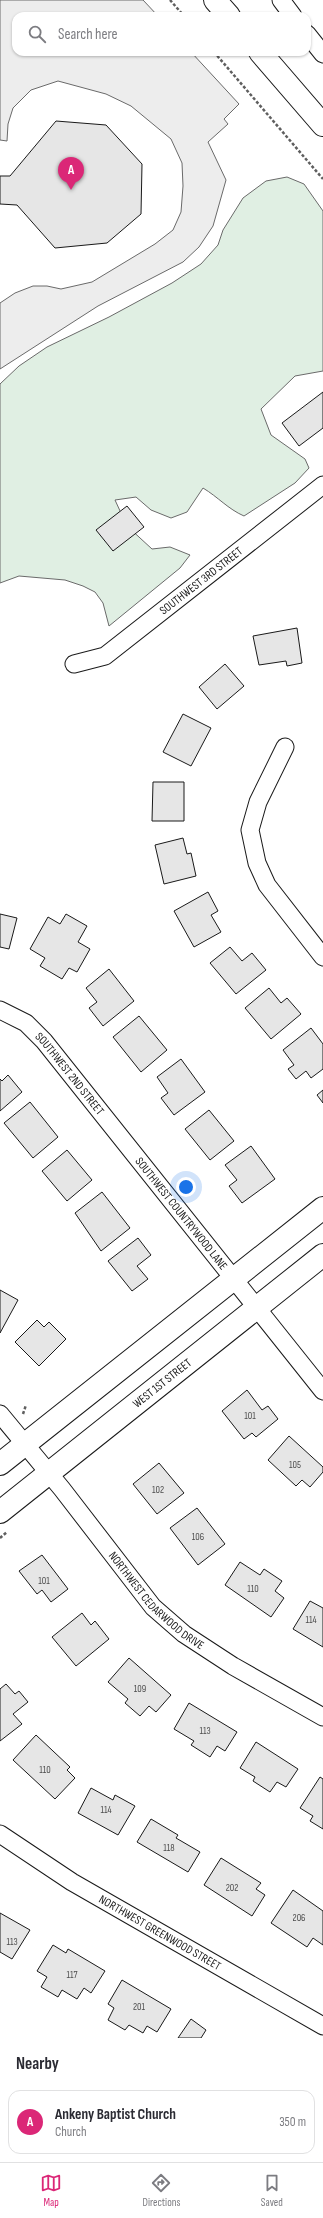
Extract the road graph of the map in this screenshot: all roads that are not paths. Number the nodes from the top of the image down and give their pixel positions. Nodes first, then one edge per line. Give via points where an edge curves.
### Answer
1 (215, 0) edge
2 (281, 0) edge
3 (226, 12) edge
4 (290, 12) edge
5 (311, 39) edge
6 (323, 54) edge
7 (263, 56) edge
8 (323, 125) edge
9 (323, 485) edge
10 (74, 664) dead end
11 (285, 747) dead end
12 (323, 957) edge
13 (0, 1010) edge
14 (130, 1148) joint
15 (323, 1208) edge
16 (323, 1254) edge
17 (233, 1278) junction
18 (256, 1307) junction
19 (323, 1392) edge
20 (0, 1414) edge
21 (24, 1444) junction
22 (0, 1464) edge
23 (48, 1472) junction
24 (0, 1512) edge
25 (323, 1717) edge
26 (0, 1834) edge
27 (323, 2026) edge

1 - 3 main road
2 - 4 street
5 - 6 street
7 - 8 main road
9 - 10 street, SOUTHWEST 3RD STREET via 105,656
11 - 12 street via 258,802 250,830 257,863 268,885
13 - 14 street, SOUTHWEST 2ND STREET via 26,1023 44,1041
14 - 17 street, SOUTHWEST COUNTRYWOOD LANE
15 - 17 main road
16 - 18 main road, WEST 1ST STREET
17 - 18 street, SOUTHWEST COUNTRYWOOD LANE
17 - 21 main road
18 - 19 street, SOUTHWEST COUNTRYWOOD LANE
18 - 23 main road, WEST 1ST STREET
20 - 21 street, NORTHWEST CEDARWOOD DRIVE
21 - 22 main road
21 - 23 street, NORTHWEST CEDARWOOD DRIVE
23 - 24 main road, WEST 1ST STREET
23 - 25 street, NORTHWEST CEDARWOOD DRIVE via 153,1607 184,1634 233,1666
26 - 27 street, NORTHWEST GREENWOOD STREET via 72,1882

